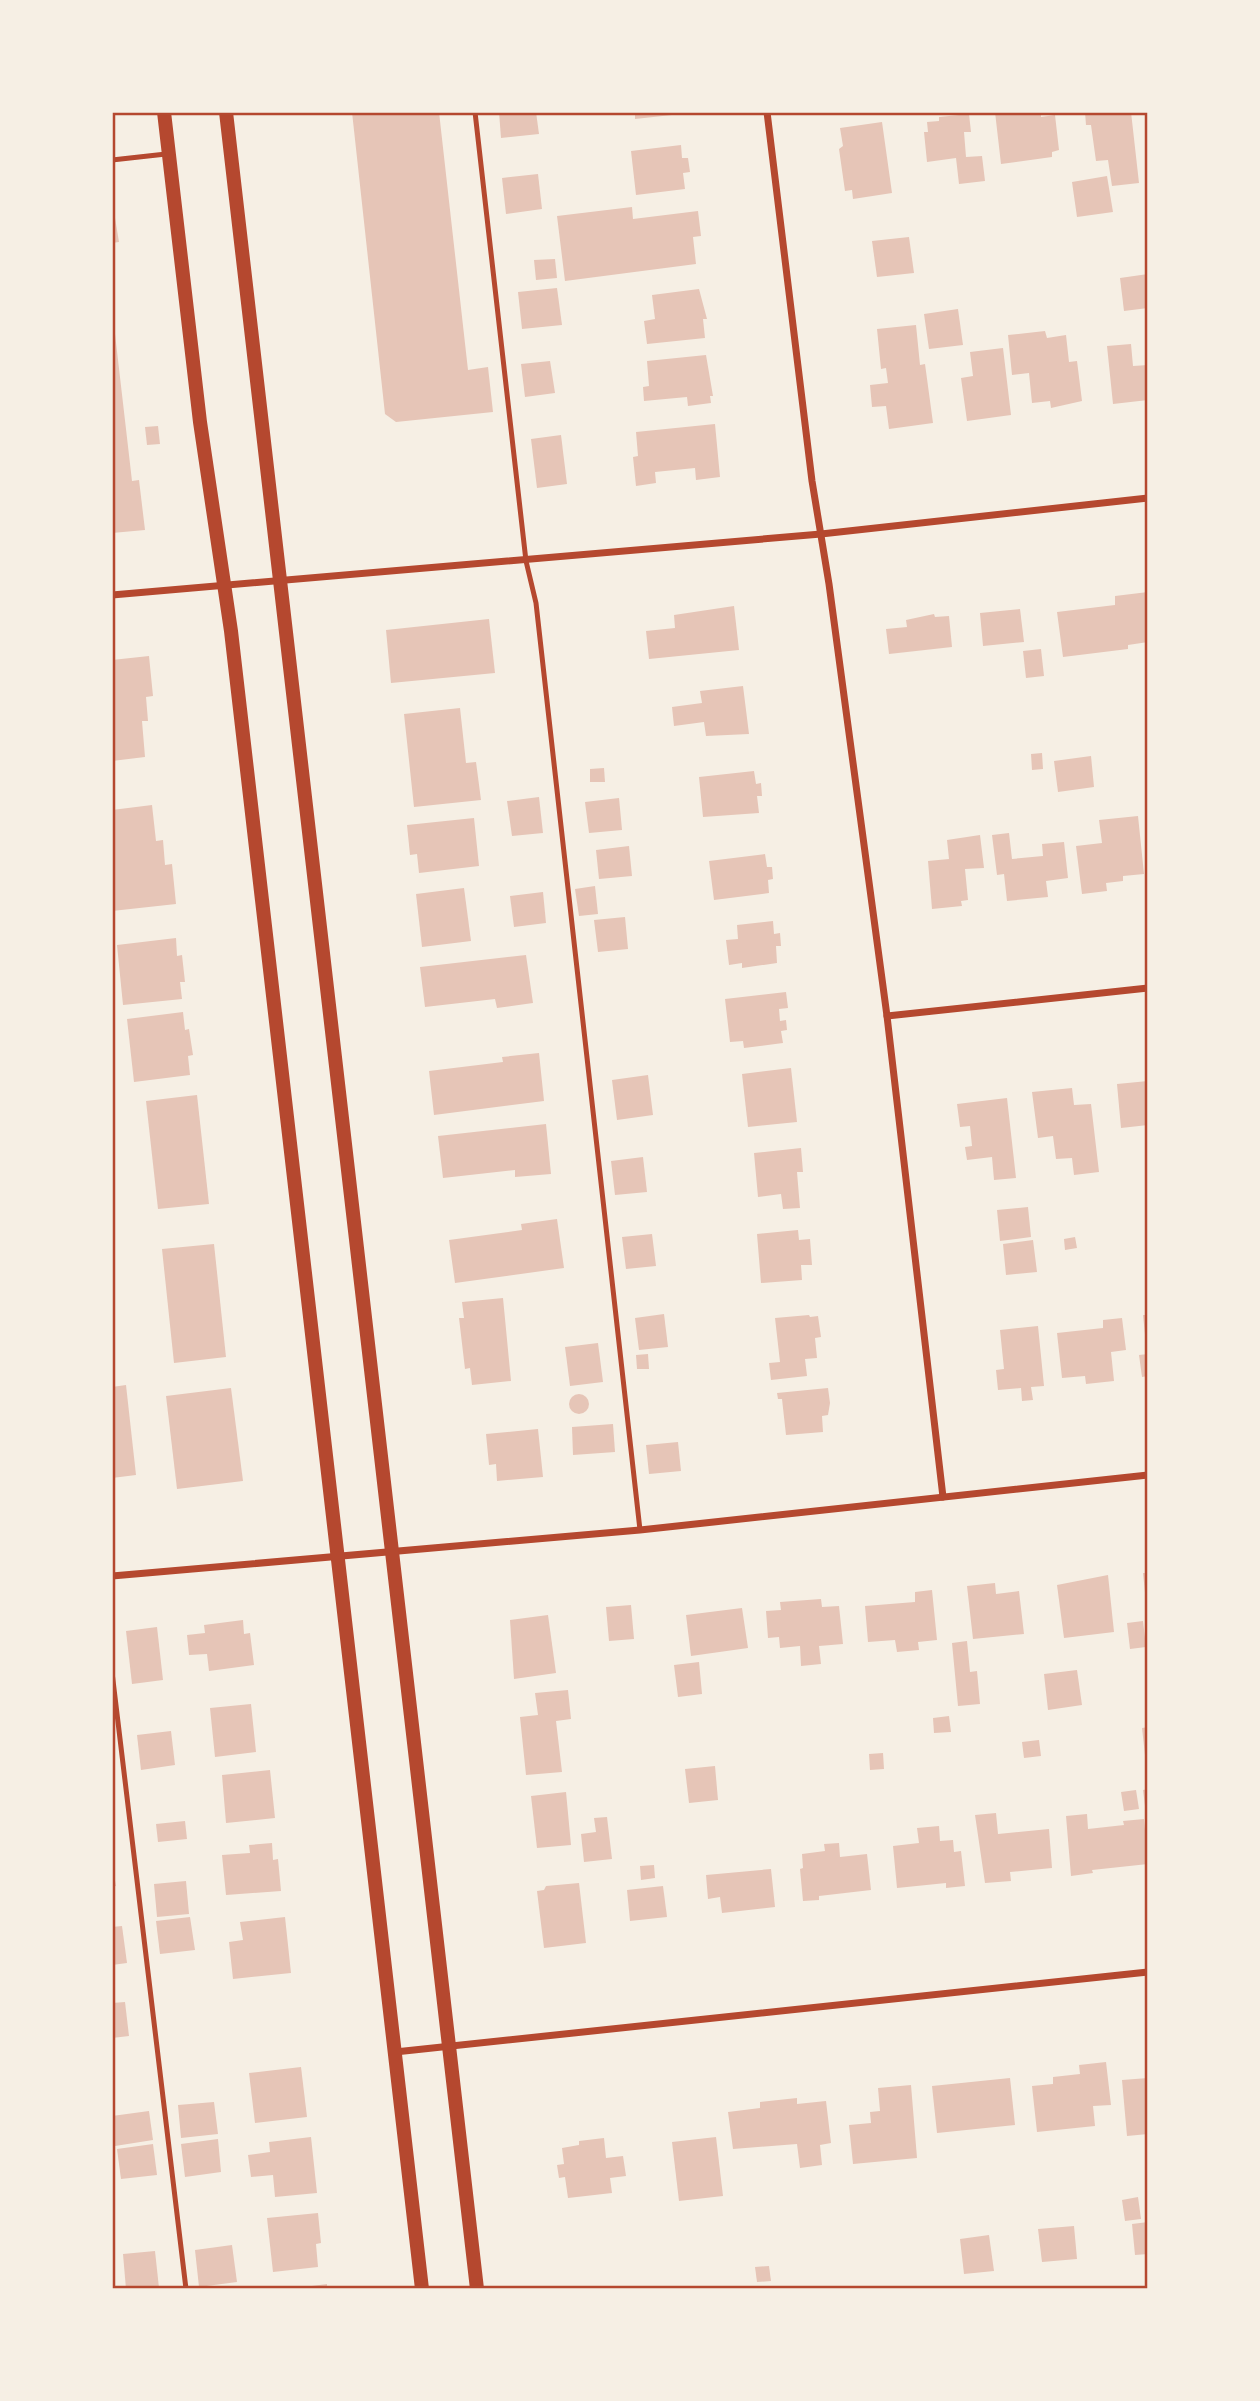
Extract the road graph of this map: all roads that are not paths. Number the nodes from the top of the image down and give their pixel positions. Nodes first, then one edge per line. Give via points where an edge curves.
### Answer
1 (164, 112) edge
2 (226, 112) edge
3 (475, 112) edge
4 (767, 112) edge
5 (169, 154) junction
6 (112, 160) edge
7 (1148, 498) edge
8 (821, 534) junction
9 (526, 561) junction
10 (282, 582) junction
11 (225, 587) junction
12 (112, 596) edge
13 (1148, 988) edge
14 (887, 1016) junction
15 (1148, 1475) edge
16 (943, 1497) junction
17 (640, 1530) junction
18 (392, 1551) junction
19 (337, 1556) junction
20 (112, 1577) edge
21 (112, 1672) edge
22 (1148, 1972) edge
23 (450, 2046) junction
24 (394, 2052) junction
25 (186, 2289) edge
26 (422, 2289) edge
27 (477, 2289) edge

1 - 5 main road
2 - 10 main road
3 - 9 lane
4 - 8 street
5 - 6 lane
5 - 11 main road via 200,422
7 - 8 street
8 - 9 street
8 - 14 street
9 - 10 street
9 - 17 lane via 536,603
10 - 11 street
10 - 18 main road
11 - 12 street
11 - 19 main road
13 - 14 street
14 - 16 street
15 - 16 street
16 - 17 street
17 - 18 street
18 - 19 street
18 - 23 main road
19 - 20 street
19 - 24 main road
21 - 25 lane
22 - 23 street
23 - 24 street
23 - 27 main road
24 - 26 main road

